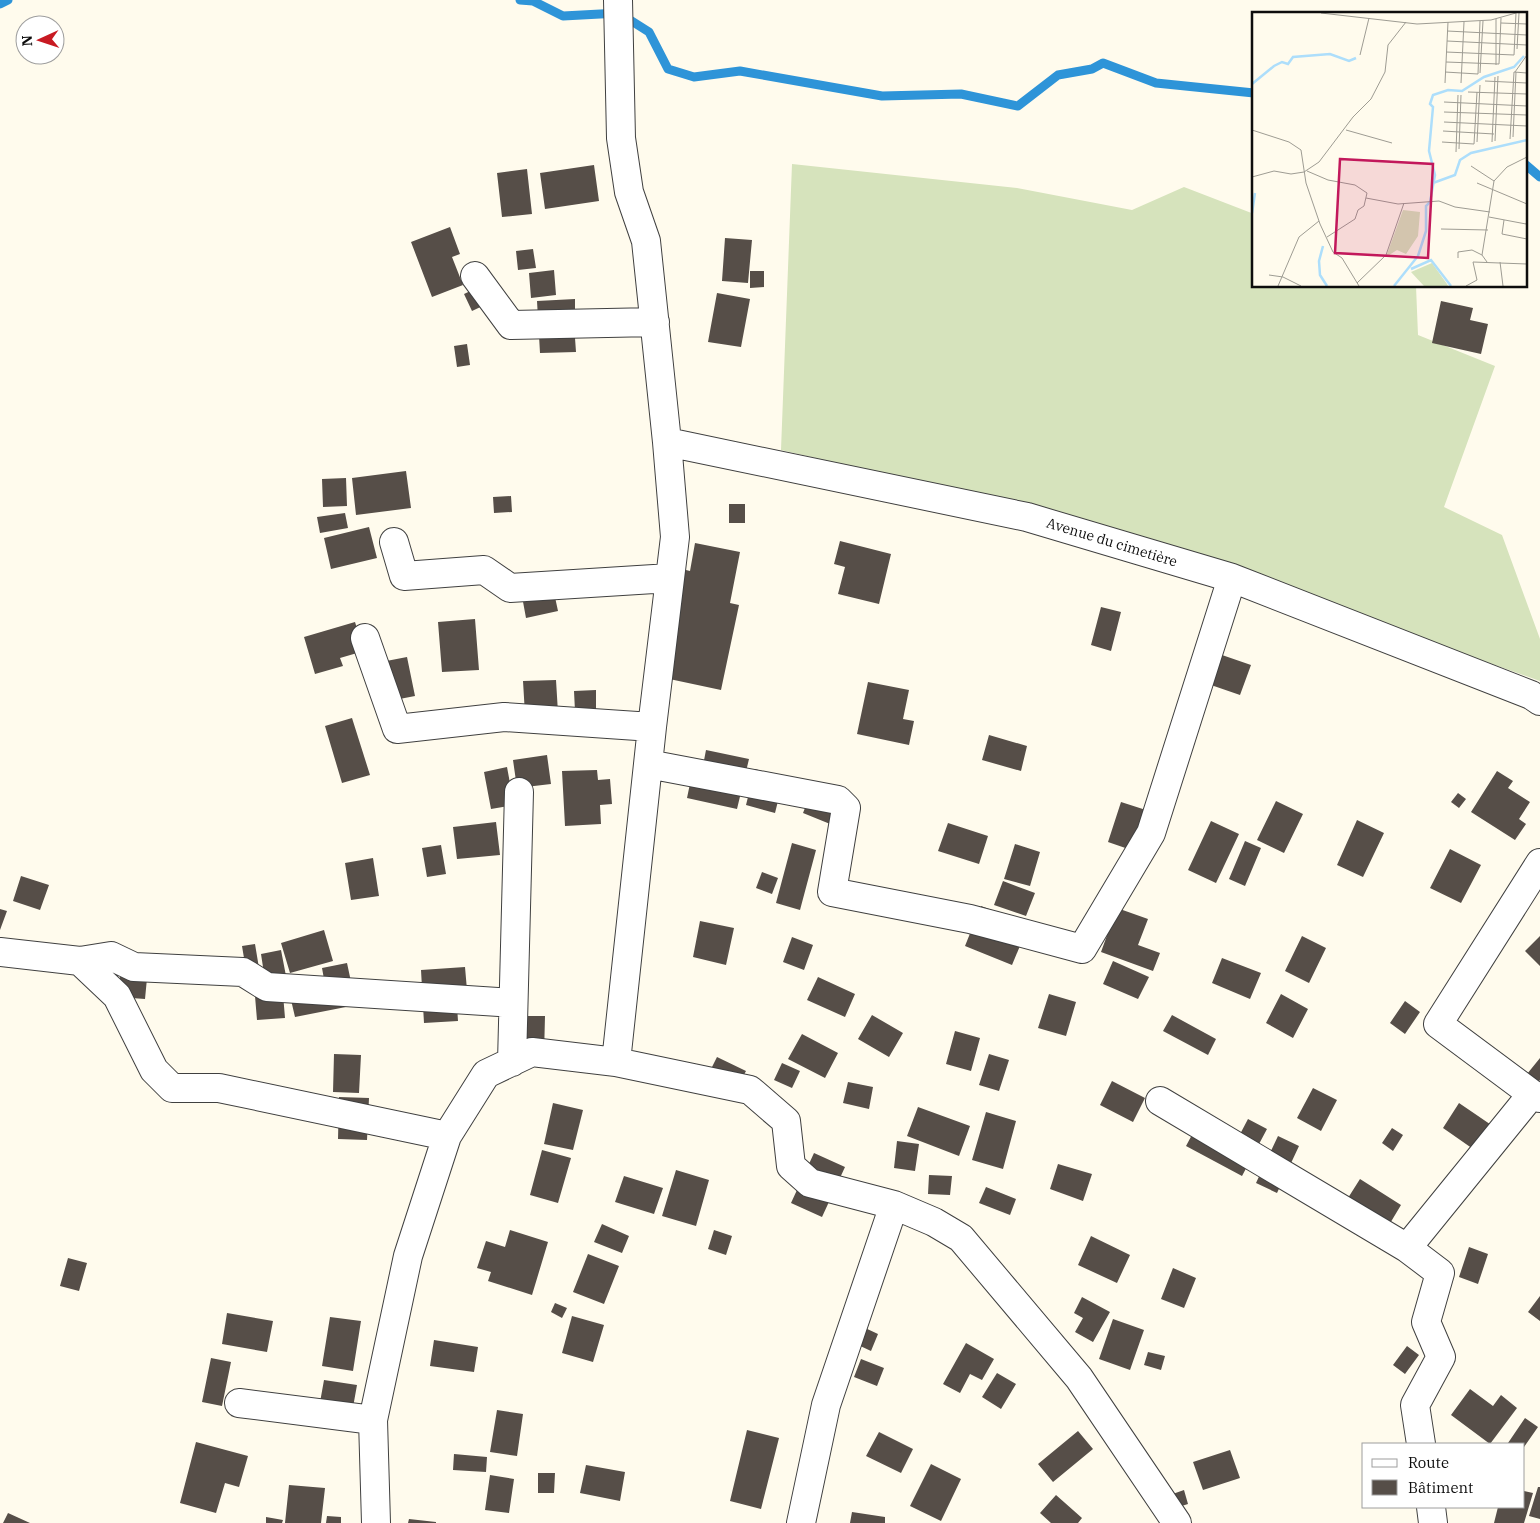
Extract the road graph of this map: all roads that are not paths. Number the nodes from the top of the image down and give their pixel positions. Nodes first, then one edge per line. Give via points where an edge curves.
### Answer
1 (618, 0) edge
2 (475, 276) dead end
3 (655, 322) junction
4 (667, 442) junction
5 (394, 542) dead end
6 (670, 578) junction
7 (1232, 578) junction
8 (365, 638) dead end
9 (1540, 701) edge
10 (652, 727) junction
11 (648, 764) junction
12 (519, 792) dead end
13 (1540, 863) edge
14 (0, 952) edge
15 (80, 961) junction
16 (513, 1003) junction
17 (512, 1062) junction
18 (616, 1062) junction
19 (1536, 1096) edge
20 (1160, 1101) dead end
21 (447, 1136) junction
22 (894, 1205) junction
23 (1407, 1248) junction
24 (239, 1403) dead end
25 (373, 1420) junction
26 (1421, 1443) edge
27 (1431, 1508) edge
28 (376, 1523) edge
29 (801, 1523) edge
30 (1177, 1523) edge
31 (1433, 1523) edge

1 - 3 street via 621,138 629,192 646,241
2 - 3 street via 511,325
3 - 4 street
4 - 6 street via 675,537
4 - 7 street, Avenue du cimetière via 1027,517
5 - 6 street via 404,576 484,570 510,588
6 - 10 street
7 - 9 street, Avenue du cimetière via 1531,694
7 - 11 street via 1150,833 1082,948 970,919 832,892 846,808 838,800
8 - 10 street via 397,729 504,717
10 - 11 street
11 - 18 street
12 - 16 street
13 - 19 street via 1438,1024
14 - 15 street
15 - 16 street via 111,956 134,967 243,972 267,987
15 - 21 street via 116,996 154,1070 172,1088 219,1088
16 - 17 street
17 - 18 street via 532,1052
17 - 21 street via 486,1074
18 - 22 street via 750,1090 786,1120 792,1166 810,1183
19 - 23 street
20 - 23 street
21 - 25 street via 408,1256
22 - 29 street via 826,1405
22 - 30 street via 961,1238 1079,1378
23 - 26 street via 1440,1273 1426,1322 1441,1357 1415,1405
24 - 25 street
25 - 28 street
27 - 31 street

